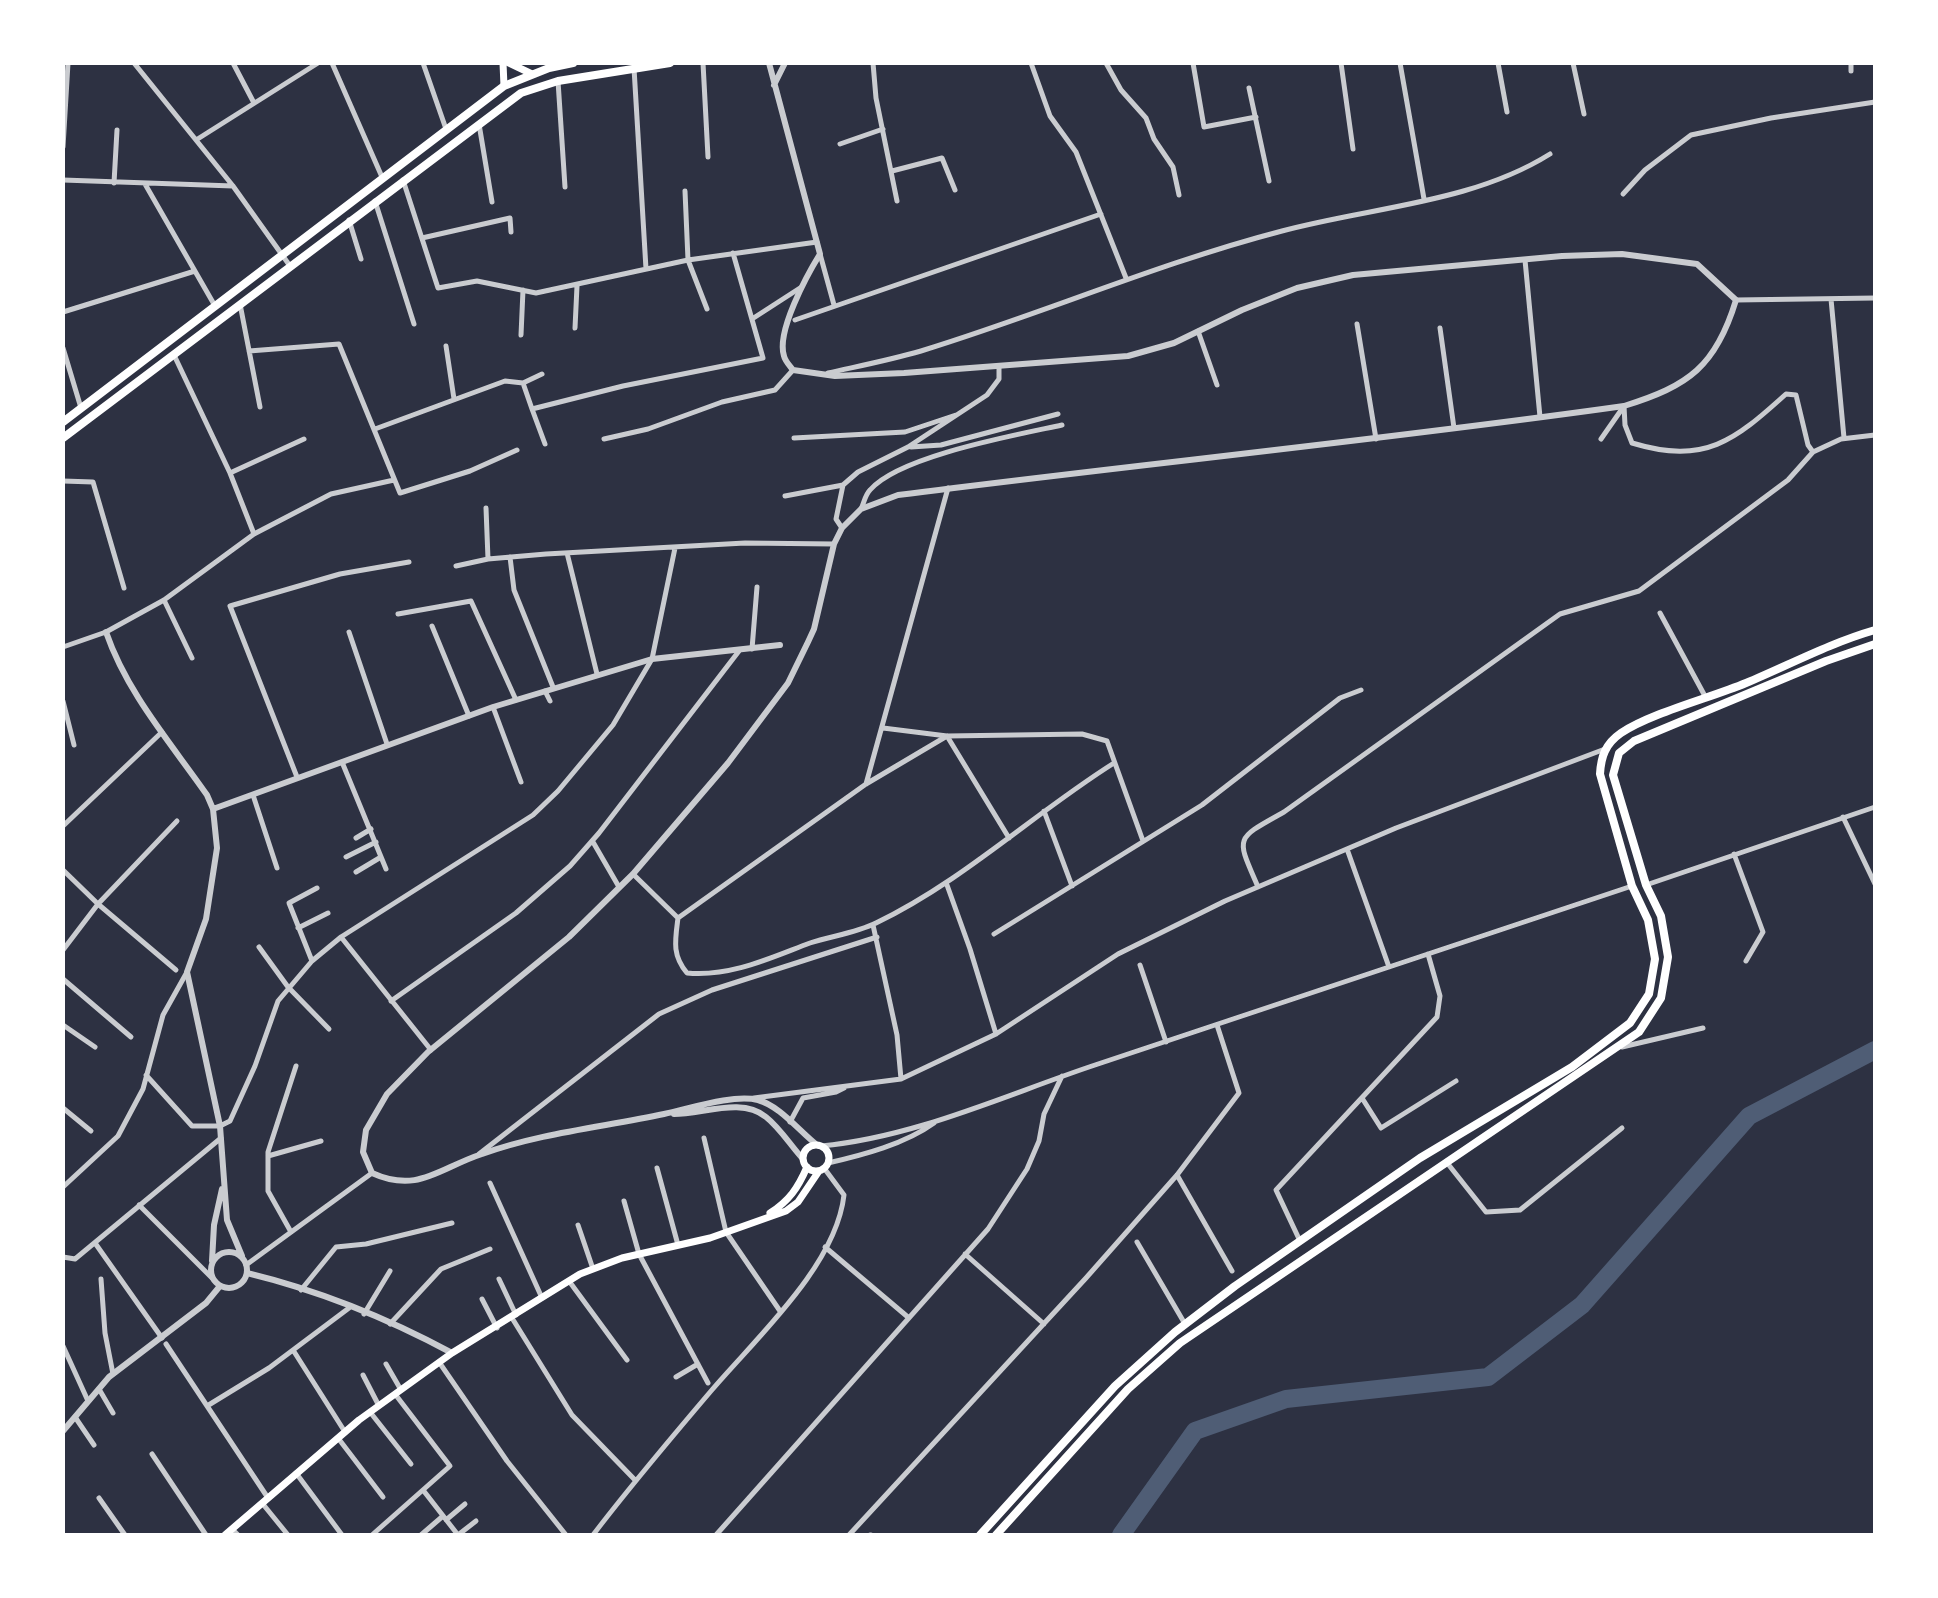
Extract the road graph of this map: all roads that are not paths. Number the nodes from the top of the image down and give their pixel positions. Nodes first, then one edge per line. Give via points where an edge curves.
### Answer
1 (68, 63) edge
2 (134, 63) edge
3 (233, 63) edge
4 (318, 63) edge
5 (332, 63) edge
6 (424, 63) edge
7 (503, 63) edge
8 (509, 63) edge
9 (573, 63) edge
10 (670, 63) edge
11 (703, 63) edge
12 (769, 63) edge
13 (785, 63) edge
14 (873, 63) edge
15 (1031, 63) edge
16 (1106, 63) edge
17 (1193, 63) edge
18 (1341, 63) edge
19 (1400, 63) edge
20 (1498, 63) edge
21 (1573, 63) edge
22 (1851, 63) edge
23 (634, 68) junction
24 (1851, 71) dead end
25 (533, 74) junction
26 (558, 81) junction
27 (503, 86) junction
28 (774, 87) junction
29 (1250, 88) dead end
30 (1875, 102) edge
31 (254, 103) junction
32 (1507, 111) dead end
33 (1584, 114) dead end
34 (1256, 117) junction
35 (479, 124) junction
36 (446, 129) junction
37 (883, 129) junction
38 (117, 130) dead end
39 (196, 140) junction
40 (840, 144) dead end
41 (63, 147) edge
42 (1353, 149) dead end
43 (1550, 154) dead end
44 (708, 157) dead end
45 (892, 171) junction
46 (382, 177) junction
47 (63, 180) edge
48 (404, 180) junction
49 (1269, 181) dead end
50 (114, 183) junction
51 (145, 184) junction
52 (233, 186) junction
53 (565, 187) dead end
54 (956, 190) dead end
55 (685, 191) dead end
56 (1623, 194) dead end
57 (1179, 195) dead end
58 (1423, 199) junction
59 (375, 201) junction
60 (897, 201) dead end
61 (492, 202) dead end
62 (1101, 214) junction
63 (349, 220) junction
64 (511, 232) dead end
65 (422, 238) junction
66 (817, 242) junction
67 (733, 253) junction
68 (820, 254) junction
69 (283, 256) junction
70 (361, 259) dead end
71 (688, 260) junction
72 (1525, 260) junction
73 (290, 266) junction
74 (646, 269) junction
75 (195, 271) junction
76 (1126, 278) junction
77 (577, 286) junction
78 (800, 288) junction
79 (523, 290) junction
80 (1875, 298) edge
81 (1831, 299) junction
82 (1736, 300) junction
83 (240, 304) junction
84 (834, 305) junction
85 (216, 307) junction
86 (707, 309) dead end
87 (63, 312) edge
88 (752, 319) junction
89 (795, 320) dead end
90 (414, 324) dead end
91 (1357, 324) dead end
92 (575, 328) dead end
93 (1440, 328) dead end
94 (1198, 331) junction
95 (521, 335) dead end
96 (446, 346) dead end
97 (63, 348) edge
98 (249, 351) junction
99 (173, 354) junction
100 (999, 368) junction
101 (793, 370) junction
102 (542, 374) dead end
103 (825, 374) junction
104 (523, 383) junction
105 (1217, 385) dead end
106 (454, 399) junction
107 (1624, 406) junction
108 (260, 407) dead end
109 (81, 408) junction
110 (532, 409) junction
111 (962, 413) junction
112 (1058, 414) dead end
113 (1540, 417) junction
114 (63, 422) edge
115 (1062, 425) dead end
116 (1454, 428) junction
117 (375, 429) junction
118 (1875, 435) edge
119 (63, 438) edge
120 (794, 438) dead end
121 (1844, 438) junction
122 (304, 439) dead end
123 (604, 439) dead end
124 (1376, 439) junction
125 (1601, 439) dead end
126 (545, 444) dead end
127 (908, 447) junction
128 (517, 450) dead end
129 (1813, 452) junction
130 (230, 473) junction
131 (394, 480) junction
132 (63, 481) edge
133 (844, 485) junction
134 (948, 488) junction
135 (785, 496) dead end
136 (486, 508) dead end
137 (861, 509) junction
138 (842, 528) junction
139 (254, 534) junction
140 (834, 544) junction
141 (675, 548) junction
142 (567, 553) junction
143 (510, 557) junction
144 (488, 559) junction
145 (409, 562) dead end
146 (456, 566) dead end
147 (757, 587) dead end
148 (124, 588) dead end
149 (164, 600) junction
150 (1660, 613) dead end
151 (398, 614) dead end
152 (432, 626) dead end
153 (1875, 630) edge
154 (106, 632) junction
155 (349, 632) dead end
156 (780, 645) dead end
157 (1875, 645) edge
158 (63, 646) edge
159 (752, 649) junction
160 (738, 651) junction
161 (192, 658) dead end
162 (652, 659) junction
163 (597, 674) junction
164 (1745, 683) junction
165 (553, 687) junction
166 (1362, 690) dead end
167 (545, 691) junction
168 (1752, 693) junction
169 (1706, 698) junction
170 (63, 701) edge
171 (516, 701) junction
172 (550, 701) dead end
173 (494, 707) junction
174 (469, 716) junction
175 (883, 728) junction
176 (162, 732) junction
177 (947, 736) junction
178 (387, 744) junction
179 (74, 745) dead end
180 (1605, 749) junction
181 (342, 762) junction
182 (1114, 763) junction
183 (297, 777) junction
184 (521, 782) dead end
185 (866, 784) junction
186 (253, 795) junction
187 (1875, 807) edge
188 (213, 809) junction
189 (1044, 811) junction
190 (1843, 817) junction
191 (177, 821) dead end
192 (63, 826) edge
193 (371, 829) junction
194 (356, 838) dead end
195 (1009, 838) junction
196 (1143, 841) junction
197 (376, 842) junction
198 (593, 842) junction
199 (1346, 849) junction
200 (1734, 854) junction
201 (346, 857) dead end
202 (382, 857) junction
203 (277, 868) dead end
204 (386, 869) dead end
205 (63, 870) edge
206 (356, 872) dead end
207 (633, 874) junction
208 (1875, 884) edge
209 (947, 885) junction
210 (1646, 885) junction
211 (1072, 886) junction
212 (1632, 886) junction
213 (619, 887) junction
214 (1258, 887) junction
215 (317, 888) dead end
216 (98, 904) junction
217 (327, 913) dead end
218 (678, 918) junction
219 (873, 925) junction
220 (298, 928) junction
221 (994, 934) dead end
222 (341, 937) junction
223 (877, 937) junction
224 (259, 947) dead end
225 (63, 950) edge
226 (1428, 954) junction
227 (312, 961) junction
228 (1746, 961) dead end
229 (1140, 965) dead end
230 (1389, 967) junction
231 (176, 970) dead end
232 (187, 972) junction
233 (63, 979) edge
234 (288, 986) junction
235 (391, 1001) junction
236 (63, 1025) edge
237 (1217, 1025) junction
238 (1703, 1028) dead end
239 (329, 1029) dead end
240 (996, 1034) junction
241 (131, 1037) dead end
242 (1166, 1042) junction
243 (1622, 1046) junction
244 (95, 1047) dead end
245 (431, 1050) junction
246 (296, 1066) dead end
247 (146, 1076) junction
248 (1062, 1076) junction
249 (901, 1079) junction
250 (1456, 1081) dead end
251 (847, 1086) junction
252 (1362, 1098) junction
253 (751, 1099) junction
254 (63, 1108) edge
255 (665, 1114) junction
256 (790, 1122) junction
257 (937, 1122) junction
258 (220, 1126) junction
259 (1622, 1128) dead end
260 (90, 1131) dead end
261 (221, 1138) junction
262 (704, 1138) dead end
263 (321, 1141) dead end
264 (819, 1145) junction
265 (268, 1156) junction
266 (475, 1156) junction
267 (803, 1159) junction
268 (1448, 1164) junction
269 (807, 1167) junction
270 (824, 1167) junction
271 (657, 1168) dead end
272 (372, 1173) junction
273 (1177, 1175) junction
274 (223, 1183) junction
275 (490, 1183) dead end
276 (63, 1187) edge
277 (624, 1201) dead end
278 (139, 1205) junction
279 (452, 1223) dead end
280 (754, 1223) junction
281 (578, 1225) dead end
282 (291, 1232) junction
283 (726, 1232) junction
284 (1300, 1241) junction
285 (1137, 1242) dead end
286 (95, 1243) junction
287 (678, 1245) junction
288 (825, 1247) junction
289 (490, 1249) dead end
290 (639, 1254) junction
291 (965, 1254) junction
292 (242, 1256) junction
293 (63, 1257) edge
294 (246, 1265) junction
295 (211, 1266) junction
296 (593, 1269) junction
297 (1232, 1270) dead end
298 (390, 1271) dead end
299 (247, 1273) junction
300 (101, 1279) dead end
301 (213, 1279) junction
302 (499, 1279) dead end
303 (569, 1281) junction
304 (220, 1286) junction
305 (301, 1290) junction
306 (542, 1298) junction
307 (482, 1299) dead end
308 (349, 1308) junction
309 (780, 1311) junction
310 (364, 1314) junction
311 (514, 1316) junction
312 (909, 1318) junction
313 (390, 1324) junction
314 (1044, 1324) junction
315 (1185, 1324) junction
316 (497, 1328) junction
317 (164, 1341) junction
318 (63, 1346) edge
319 (293, 1350) junction
320 (452, 1353) junction
321 (627, 1360) dead end
322 (439, 1362) junction
323 (386, 1364) dead end
324 (698, 1364) junction
325 (113, 1374) junction
326 (363, 1375) dead end
327 (676, 1377) dead end
328 (708, 1383) dead end
329 (99, 1390) junction
330 (398, 1392) junction
331 (88, 1401) junction
332 (207, 1406) junction
333 (379, 1406) junction
334 (370, 1412) junction
335 (113, 1413) dead end
336 (75, 1417) junction
337 (63, 1431) edge
338 (345, 1432) junction
339 (338, 1438) junction
340 (94, 1445) dead end
341 (152, 1454) dead end
342 (411, 1464) dead end
343 (296, 1473) junction
344 (635, 1480) junction
345 (423, 1490) junction
346 (383, 1497) dead end
347 (99, 1498) dead end
348 (265, 1500) junction
349 (465, 1504) dead end
350 (444, 1518) junction
351 (476, 1521) dead end
352 (235, 1532) edge
353 (125, 1535) edge
354 (206, 1535) edge
355 (225, 1535) edge
356 (288, 1535) edge
357 (342, 1535) edge
358 (372, 1535) edge
359 (421, 1535) edge
360 (458, 1535) edge
361 (566, 1535) edge
362 (593, 1535) edge
363 (716, 1535) edge
364 (849, 1535) edge
365 (981, 1535) edge
366 (996, 1535) edge

1 - 41 street
2 - 39 street
3 - 31 street
4 - 31 street
5 - 46 street
6 - 36 street
7 - 27 main road
8 - 25 main road
9 - 25 main road
10 - 23 main road
11 - 44 street
12 - 28 street
13 - 28 street
14 - 37 street
15 - 62 street via 1050,116 1076,152
16 - 57 street via 1121,90 1146,118 1173,167
17 - 34 street via 1204,127
18 - 42 street
19 - 58 street
20 - 32 street
21 - 33 street
22 - 24 street
23 - 26 main road
23 - 74 street
25 - 27 main road
26 - 35 main road via 521,93
26 - 53 street
27 - 36 main road
28 - 66 street
29 - 34 street
30 - 56 street via 1691,135 1645,170
31 - 39 street
34 - 49 street
35 - 48 main road
35 - 61 street
36 - 46 main road
37 - 40 street
37 - 45 street
38 - 50 street
39 - 52 street
43 - 58 street via 1522,172
45 - 54 street via 942,158
45 - 60 street
46 - 69 main road
47 - 50 street
48 - 59 main road
48 - 65 street
50 - 51 street
51 - 52 street
51 - 75 street
52 - 69 street
55 - 71 street
58 - 76 street via 1282,231
59 - 63 main road
59 - 90 street
62 - 76 street
62 - 84 street
63 - 70 street
63 - 73 main road
64 - 65 street via 510,218
65 - 79 street via 438,288 477,281
66 - 67 street
66 - 68 street
67 - 71 street
67 - 88 street
68 - 78 street
68 - 84 street
69 - 73 street
69 - 85 main road
71 - 74 street
71 - 86 street
72 - 82 street via 1622,254 1673,259 1698,264
72 - 94 street via 1353,275 1297,288
72 - 113 street
73 - 83 main road
74 - 77 street
75 - 85 street
75 - 87 street
76 - 103 street via 920,352
77 - 79 street via 536,293
77 - 92 street
78 - 88 street
78 - 101 street via 783,342 784,357
79 - 95 street
80 - 81 street
81 - 82 street
81 - 121 street
82 - 107 street via 1726,335 1711,357 1663,394
83 - 98 street
83 - 99 main road
84 - 89 street
85 - 109 main road
88 - 110 street via 763,358
91 - 124 street
93 - 116 street
94 - 100 street via 1128,356
94 - 105 street
96 - 106 street
97 - 109 street
98 - 108 street
98 - 117 street via 339,344
99 - 119 main road
99 - 130 street
100 - 103 street
100 - 111 street via 999,379 987,395
101 - 103 street
101 - 123 street via 775,390
102 - 104 street
104 - 106 street via 505,381
104 - 110 street
106 - 117 street
107 - 113 street
107 - 125 street
107 - 129 street via 1632,443 1660,452 1715,448 1745,432 1786,394 1796,396
109 - 114 main road
110 - 126 street
111 - 120 street via 905,432
111 - 127 street
112 - 127 street via 941,444
113 - 116 street
115 - 137 street via 942,453 882,480 868,491
116 - 124 street
117 - 131 street
118 - 121 street
121 - 129 street
122 - 130 street
124 - 134 street
127 - 133 street via 858,472
128 - 131 street via 400,493
129 - 214 street via 1788,480 1639,591 1560,614 1284,812 1250,831 1241,848
130 - 139 street
131 - 139 street via 331,494
132 - 148 street via 93,482
133 - 135 street
133 - 138 street via 836,519
134 - 137 street via 898,495
134 - 175 street
136 - 144 street
137 - 138 street
138 - 140 street
139 - 149 street
140 - 141 street
140 - 207 street via 814,629 788,683 728,763
141 - 142 street
141 - 162 street
142 - 143 street
142 - 163 street
143 - 144 street
143 - 165 street via 514,590
144 - 146 street
145 - 183 street via 340,574 230,607
147 - 159 street
149 - 154 street
149 - 161 street
150 - 169 street
151 - 171 street via 471,601
152 - 174 street
153 - 164 main road
154 - 158 street
154 - 176 street via 128,682
155 - 178 street
156 - 159 street
157 - 168 main road via 1826,660
159 - 160 street
160 - 162 street
160 - 198 street
162 - 163 street
162 - 222 street via 613,725 533,815
163 - 165 street
164 - 168 main road
164 - 169 main road
165 - 167 street
166 - 196 street via 1340,698 1202,805
167 - 171 street
167 - 172 street
168 - 210 main road via 1634,741 1619,753 1614,763 1616,788
169 - 180 main road via 1621,733
170 - 179 street
171 - 173 street
173 - 174 street
173 - 184 street
174 - 178 street
175 - 177 street
175 - 185 street
176 - 188 street
176 - 192 street
177 - 182 street via 1082,734 1107,741
177 - 185 street
177 - 195 street
178 - 181 street
180 - 199 street
180 - 212 main road via 1600,774
181 - 183 street
181 - 193 street
182 - 189 street
182 - 196 street
183 - 186 street
185 - 218 street
186 - 188 street
186 - 203 street
187 - 190 street
188 - 232 street via 217,848 206,919
189 - 195 street
189 - 211 street
190 - 200 street
190 - 208 street
191 - 216 street
193 - 194 street
193 - 197 street
195 - 209 street
196 - 211 street
197 - 201 street
197 - 202 street
198 - 213 street
198 - 235 street via 516,913
199 - 214 street
199 - 230 street
200 - 210 street
200 - 228 street via 1763,932
202 - 204 street
202 - 206 street
205 - 216 street
207 - 213 street
207 - 218 street
209 - 219 street
209 - 240 street
210 - 243 main road via 1663,926 1667,977 1651,1017
211 - 221 street
212 - 226 street
212 - 284 main road via 1648,920 1655,958 1649,994 1630,1023 1572,1067 1420,1158
213 - 245 street via 569,937
214 - 240 street via 1118,954
215 - 220 street via 289,903
216 - 225 street
216 - 231 street
217 - 220 street
218 - 219 street via 674,946 678,961 687,973 705,974 756,965
219 - 223 street
220 - 227 street
222 - 227 street
222 - 235 street
223 - 249 street
223 - 266 street via 712,990 659,1014
224 - 234 street
226 - 230 street
226 - 252 street via 1440,996 1437,1017
227 - 234 street
229 - 242 street
230 - 237 street
232 - 247 street via 163,1015
232 - 258 street
233 - 241 street
234 - 239 street
234 - 258 street via 230,1121
235 - 245 street
236 - 244 street
237 - 242 street
237 - 273 street via 1239,1093
238 - 243 street
240 - 249 street
242 - 248 street
243 - 268 main road
245 - 272 street via 387,1094 366,1130 363,1152
246 - 265 street
247 - 258 street via 192,1126
247 - 276 street via 118,1136
248 - 257 street
248 - 291 street via 1027,1169 988,1229
249 - 251 street
250 - 252 street via 1381,1128
251 - 253 street
251 - 256 street via 803,1098
252 - 284 street via 1276,1190
253 - 255 street
253 - 256 street via 762,1101
254 - 260 street
255 - 266 street
255 - 267 street via 741,1107 757,1111 769,1118
256 - 264 street
257 - 264 street via 858,1142
257 - 270 street via 924,1131
258 - 261 street
259 - 268 street via 1520,1210 1486,1212
261 - 274 street
261 - 278 street
262 - 283 street
263 - 265 street
264 - 267 main road via 805,1150
264 - 270 main road via 828,1152
265 - 282 street via 268,1191
266 - 272 street via 412,1182 391,1182
267 - 269 main road
268 - 366 main road via 1240,1300 1158,1360
269 - 270 main road
269 - 280 main road via 785,1203
270 - 280 main road via 798,1202
270 - 288 street via 844,1195 843,1209
271 - 287 street
272 - 282 street
273 - 297 street
273 - 314 street
274 - 292 street via 227,1220
274 - 295 street
275 - 306 street
277 - 290 street
278 - 286 street
278 - 301 street
279 - 305 street via 336,1247
280 - 283 main road
281 - 296 street
282 - 294 street
283 - 287 main road
283 - 309 street
284 - 315 main road
285 - 315 street
286 - 293 street via 75,1259
286 - 317 street
287 - 290 main road
288 - 309 street
288 - 312 street
289 - 313 street via 441,1269
290 - 296 main road
290 - 324 street
291 - 312 street
291 - 314 street
292 - 294 street
292 - 295 street via 224,1252
294 - 299 street
295 - 301 street
296 - 303 main road
298 - 310 street
299 - 304 street via 238,1286
299 - 305 street
300 - 325 street
301 - 304 street
302 - 311 street
303 - 306 main road
303 - 321 street
304 - 317 street
305 - 308 street
306 - 311 main road
307 - 316 street
308 - 310 street
308 - 319 street
309 - 344 street
310 - 313 street
311 - 316 main road
311 - 344 street via 572,1415
312 - 363 street
313 - 320 street
314 - 364 street
315 - 365 main road via 1115,1386
316 - 320 main road
317 - 325 street
317 - 332 street
318 - 331 street
319 - 332 street
319 - 338 street
320 - 322 main road
322 - 330 main road
322 - 361 street via 510,1465
323 - 330 street
324 - 327 street
324 - 328 street
325 - 329 street
326 - 333 street
329 - 331 street
329 - 335 street
330 - 333 main road
330 - 345 street via 450,1466
331 - 336 street
332 - 348 street
333 - 334 main road
334 - 338 main road
334 - 342 street
336 - 337 street
336 - 340 street
338 - 339 main road
339 - 343 main road
339 - 346 street
341 - 354 street
343 - 348 main road
343 - 357 street
344 - 362 street
345 - 350 street
345 - 358 street
347 - 353 street
348 - 352 main road
348 - 356 street
349 - 350 street
350 - 359 street
350 - 360 street
351 - 360 street
352 - 355 main road

